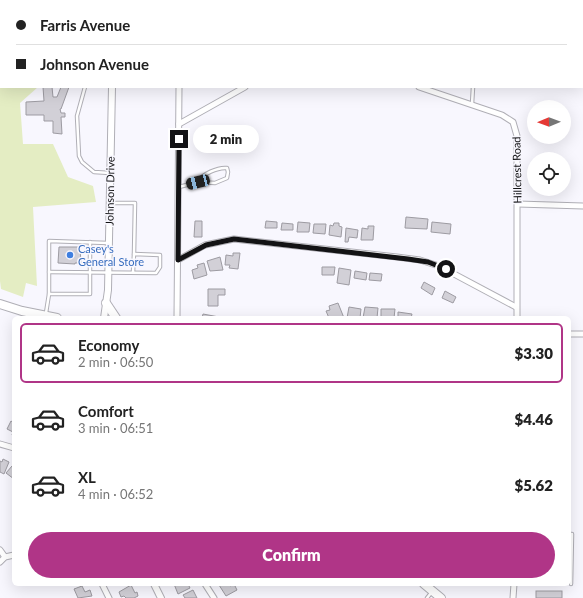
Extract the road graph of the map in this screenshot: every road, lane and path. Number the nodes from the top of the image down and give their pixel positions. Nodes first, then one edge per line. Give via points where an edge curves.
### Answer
1 (84, 88) edge
2 (112, 88) edge
3 (180, 88) edge
4 (243, 88) edge
5 (423, 88) edge
6 (473, 88) edge
7 (472, 104) junction
8 (179, 124) junction
9 (110, 174) junction
10 (198, 182) junction
11 (179, 187) junction
12 (110, 202) junction
13 (518, 204) junction
14 (583, 206) edge
15 (90, 242) junction
16 (109, 243) junction
17 (134, 254) junction
18 (178, 260) junction
19 (49, 272) junction
20 (90, 272) junction
21 (108, 272) junction
22 (133, 272) junction
23 (49, 294) junction
24 (106, 303) junction
25 (0, 304) edge
26 (516, 307) junction
27 (36, 316) edge
28 (46, 316) joint
29 (104, 316) edge
30 (115, 316) edge
31 (177, 316) edge
32 (517, 316) edge
33 (571, 334) edge
34 (583, 334) edge
35 (0, 444) edge
36 (12, 447) edge
37 (571, 534) edge
38 (0, 550) edge
39 (12, 555) edge
40 (5, 557) junction
41 (0, 562) edge
42 (571, 584) dead end
43 (103, 586) edge
44 (155, 586) edge
45 (206, 586) edge
46 (427, 586) edge
47 (514, 586) edge
48 (433, 591) junction
49 (109, 598) edge
50 (161, 598) edge
51 (214, 598) edge
52 (427, 598) edge
53 (441, 598) edge
54 (514, 598) edge

1 - 9 lane via 77,116 79,156 94,172
2 - 9 street, Johnson Drive
3 - 8 street
4 - 8 street
5 - 7 street, Hillcrest Road
6 - 7 lane
7 - 13 street, Hillcrest Road via 502,114 513,122 517,136
8 - 11 street
9 - 12 street, Johnson Drive
10 - 10 lane via 214,183 227,178 227,168 220,168 200,178
10 - 11 lane
11 - 18 street
12 - 16 street, Johnson Drive
12 - 17 lane via 135,203
13 - 14 street
13 - 26 street, Hillcrest Road
15 - 16 lane
15 - 19 lane via 49,241
15 - 20 lane
16 - 21 street, Johnson Drive
17 - 22 lane
17 - 22 lane via 160,255 160,267 156,273
18 - 26 street via 206,245 234,239 412,259 446,269
18 - 31 street
19 - 20 lane
19 - 23 lane
20 - 21 lane
20 - 23 lane via 90,294
21 - 22 lane
21 - 24 street, Johnson Drive
23 - 28 lane
24 - 29 street, Johnson Drive
24 - 30 main road
25 - 27 main road
26 - 32 street, Hillcrest Road
27 - 28 main road
33 - 34 street
35 - 36 street
37 - 42 lane
38 - 40 street
39 - 40 street
40 - 41 street
43 - 49 street
44 - 50 street
45 - 51 street
46 - 48 main road
47 - 54 street
48 - 52 lane
48 - 53 main road

